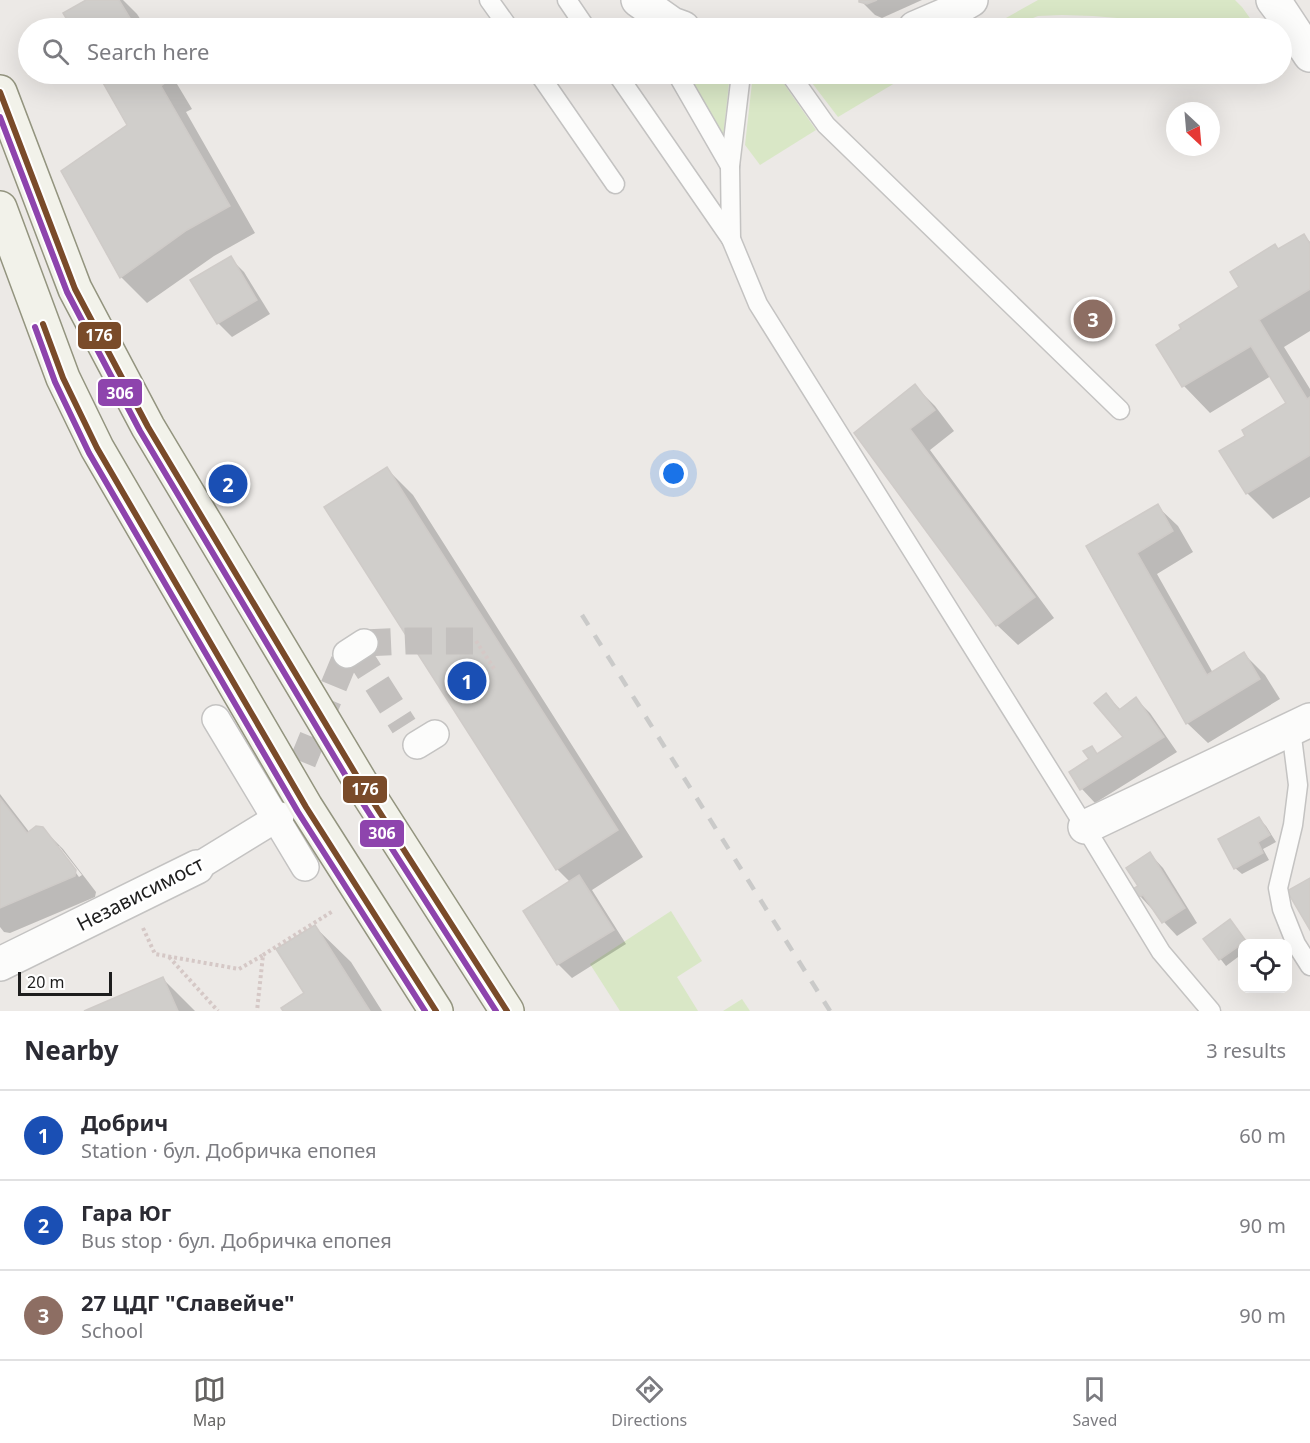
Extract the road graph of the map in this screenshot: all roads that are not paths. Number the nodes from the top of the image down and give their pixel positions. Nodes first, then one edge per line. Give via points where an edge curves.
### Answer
1 (489, 0) edge
2 (567, 0) edge
3 (636, 0) edge
4 (971, 0) edge
5 (1272, 0) edge
6 (502, 18) edge
7 (579, 18) edge
8 (646, 18) edge
9 (663, 18) edge
10 (938, 18) edge
11 (1286, 18) edge
12 (1292, 28) edge
13 (1310, 55) edge
14 (546, 84) edge
15 (624, 84) edge
16 (683, 84) edge
17 (740, 84) edge
18 (797, 84) edge
19 (0, 92) edge
20 (730, 166) junction
21 (615, 184) dead end
22 (0, 208) edge
23 (731, 239) junction
24 (1120, 410) dead end
25 (216, 719) dead end
26 (1301, 725) edge
27 (278, 817) junction
28 (1085, 827) junction
29 (198, 867) joint
30 (305, 867) dead end
31 (0, 963) edge
32 (1310, 966) edge
33 (436, 1011) edge
34 (507, 1011) edge
35 (1211, 1011) edge

1 - 6 lane
2 - 7 lane
3 - 8 lane
3 - 9 street
4 - 10 street
5 - 11 street
12 - 13 street
14 - 21 lane
15 - 23 lane
16 - 20 lane
17 - 20 lane
18 - 24 lane via 826,125
19 - 34 main road via 75,289 133,399 361,783
20 - 23 lane
22 - 33 main road via 63,378 97,448 306,807
23 - 28 lane via 758,304
25 - 27 street
26 - 28 street
26 - 32 lane via 1293,825 1278,888 1296,944
27 - 29 street, Независимост
27 - 30 street
28 - 35 lane via 1161,952
29 - 31 street, Независимост

